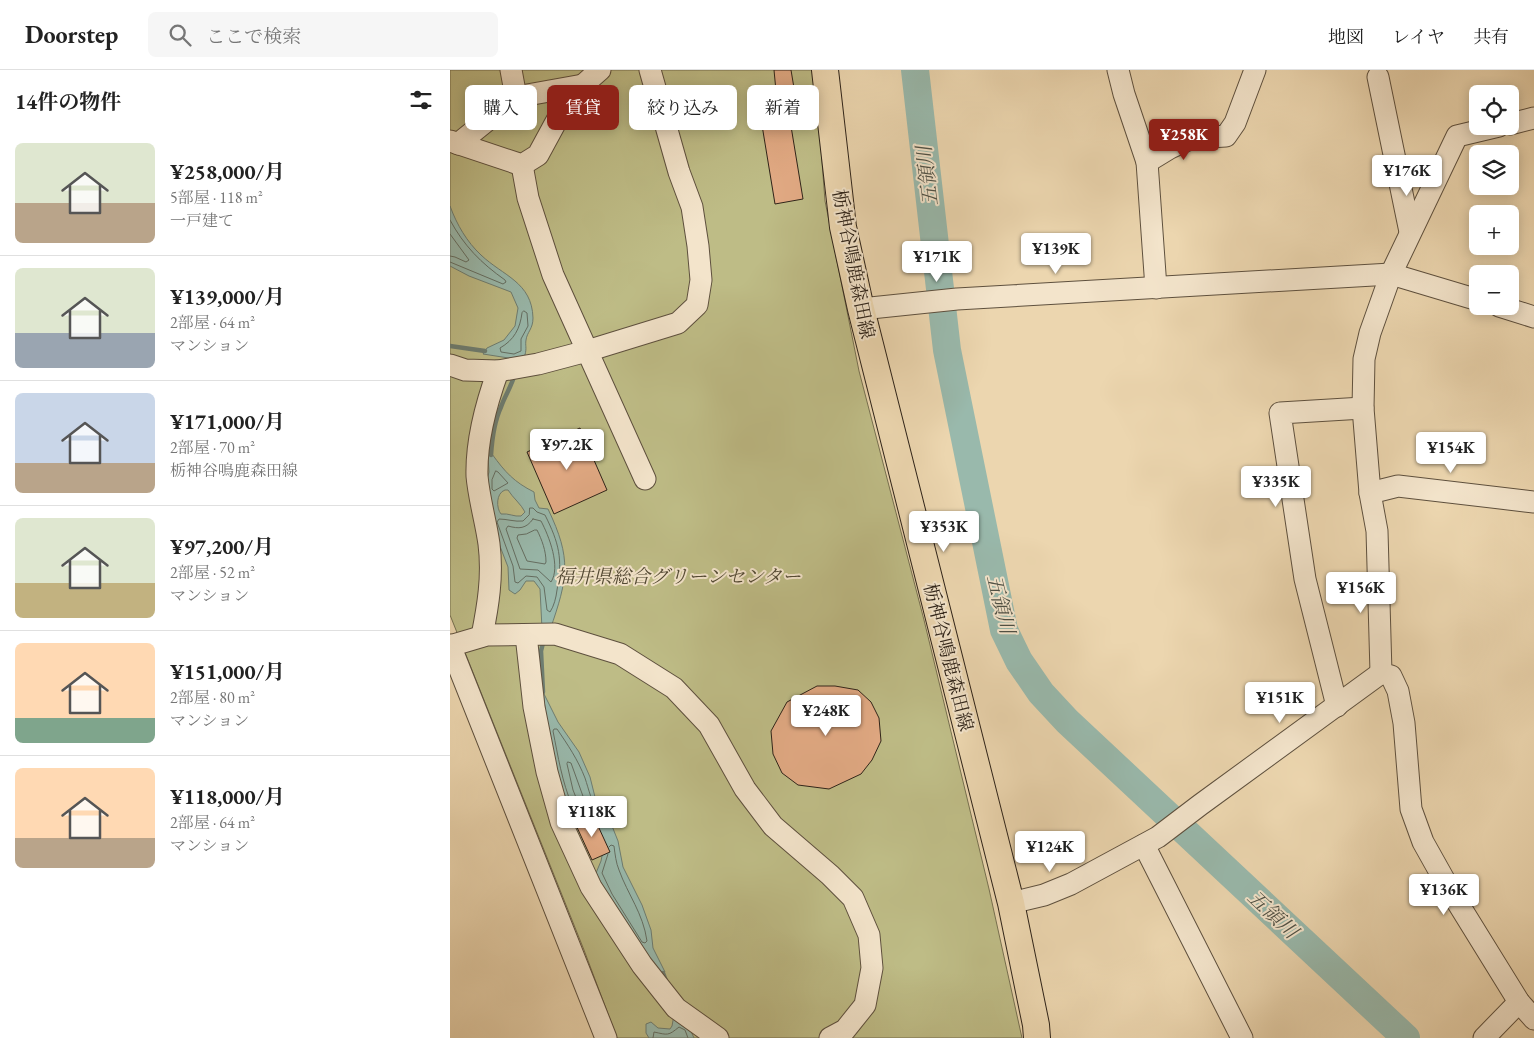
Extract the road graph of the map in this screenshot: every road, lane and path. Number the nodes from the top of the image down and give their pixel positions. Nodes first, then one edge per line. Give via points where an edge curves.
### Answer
1 (511, 70) edge
2 (600, 70) edge
3 (650, 70) edge
4 (826, 70) edge
5 (1118, 70) edge
6 (1255, 70) edge
7 (1378, 76) dead end
8 (514, 85) edge
9 (583, 85) edge
10 (1534, 118) edge
11 (1519, 122) edge
12 (471, 130) edge
13 (552, 130) edge
14 (1469, 133) edge
15 (454, 142) edge
16 (1146, 162) junction
17 (522, 165) junction
18 (1410, 232) junction
19 (1390, 274) junction
20 (1156, 288) junction
21 (1469, 297) edge
22 (861, 309) junction
23 (1519, 312) edge
24 (1534, 317) edge
25 (587, 351) junction
26 (450, 365) edge
27 (498, 371) junction
28 (1363, 408) junction
29 (645, 479) dead end
30 (1370, 493) junction
31 (1534, 502) edge
32 (526, 635) junction
33 (482, 636) junction
34 (450, 646) edge
35 (1381, 673) junction
36 (1337, 706) junction
37 (1144, 845) junction
38 (1011, 902) junction
39 (1519, 1002) junction
40 (1534, 1019) edge
41 (606, 1038) edge
42 (718, 1038) edge
43 (830, 1038) edge
44 (1037, 1038) edge
45 (1242, 1038) edge
46 (1484, 1038) edge

1 - 8 street
2 - 9 street
3 - 25 street via 692,207 701,280 697,305 678,322
4 - 22 main road, 栃神谷鳴鹿森田線 via 842,227
5 - 16 street
6 - 16 street via 1235,123 1226,136 1192,138
7 - 18 street
10 - 11 street
12 - 15 street
13 - 17 street via 538,156
14 - 18 street via 1457,136
15 - 17 street
16 - 20 street
17 - 25 street via 528,198 553,275
18 - 19 street
19 - 20 street
19 - 21 street
19 - 28 street via 1364,359
20 - 22 street via 957,299
22 - 38 main road, 栃神谷鳴鹿森田線
23 - 24 street
25 - 27 street
25 - 29 street
26 - 27 street via 465,370
27 - 33 street via 479,444 478,476 489,547 490,582
28 - 30 street
28 - 36 street via 1280,412 1305,579
30 - 31 street via 1398,486
30 - 35 street via 1377,531
32 - 33 street
32 - 42 street via 534,708 547,772 561,822 591,886 642,964 676,1008
32 - 43 street via 555,634 620,654 674,688 709,724 745,789 773,826 853,898 869,935 872,968 865,1004 845,1030
33 - 34 street
34 - 41 street
35 - 36 street
35 - 39 street via 1391,676 1398,691 1411,809 1423,842 1450,892
36 - 37 street via 1167,832
37 - 38 street via 1070,884 1044,895
37 - 45 street
38 - 44 main road, 栃神谷鳴鹿森田線
39 - 40 street
39 - 46 street

